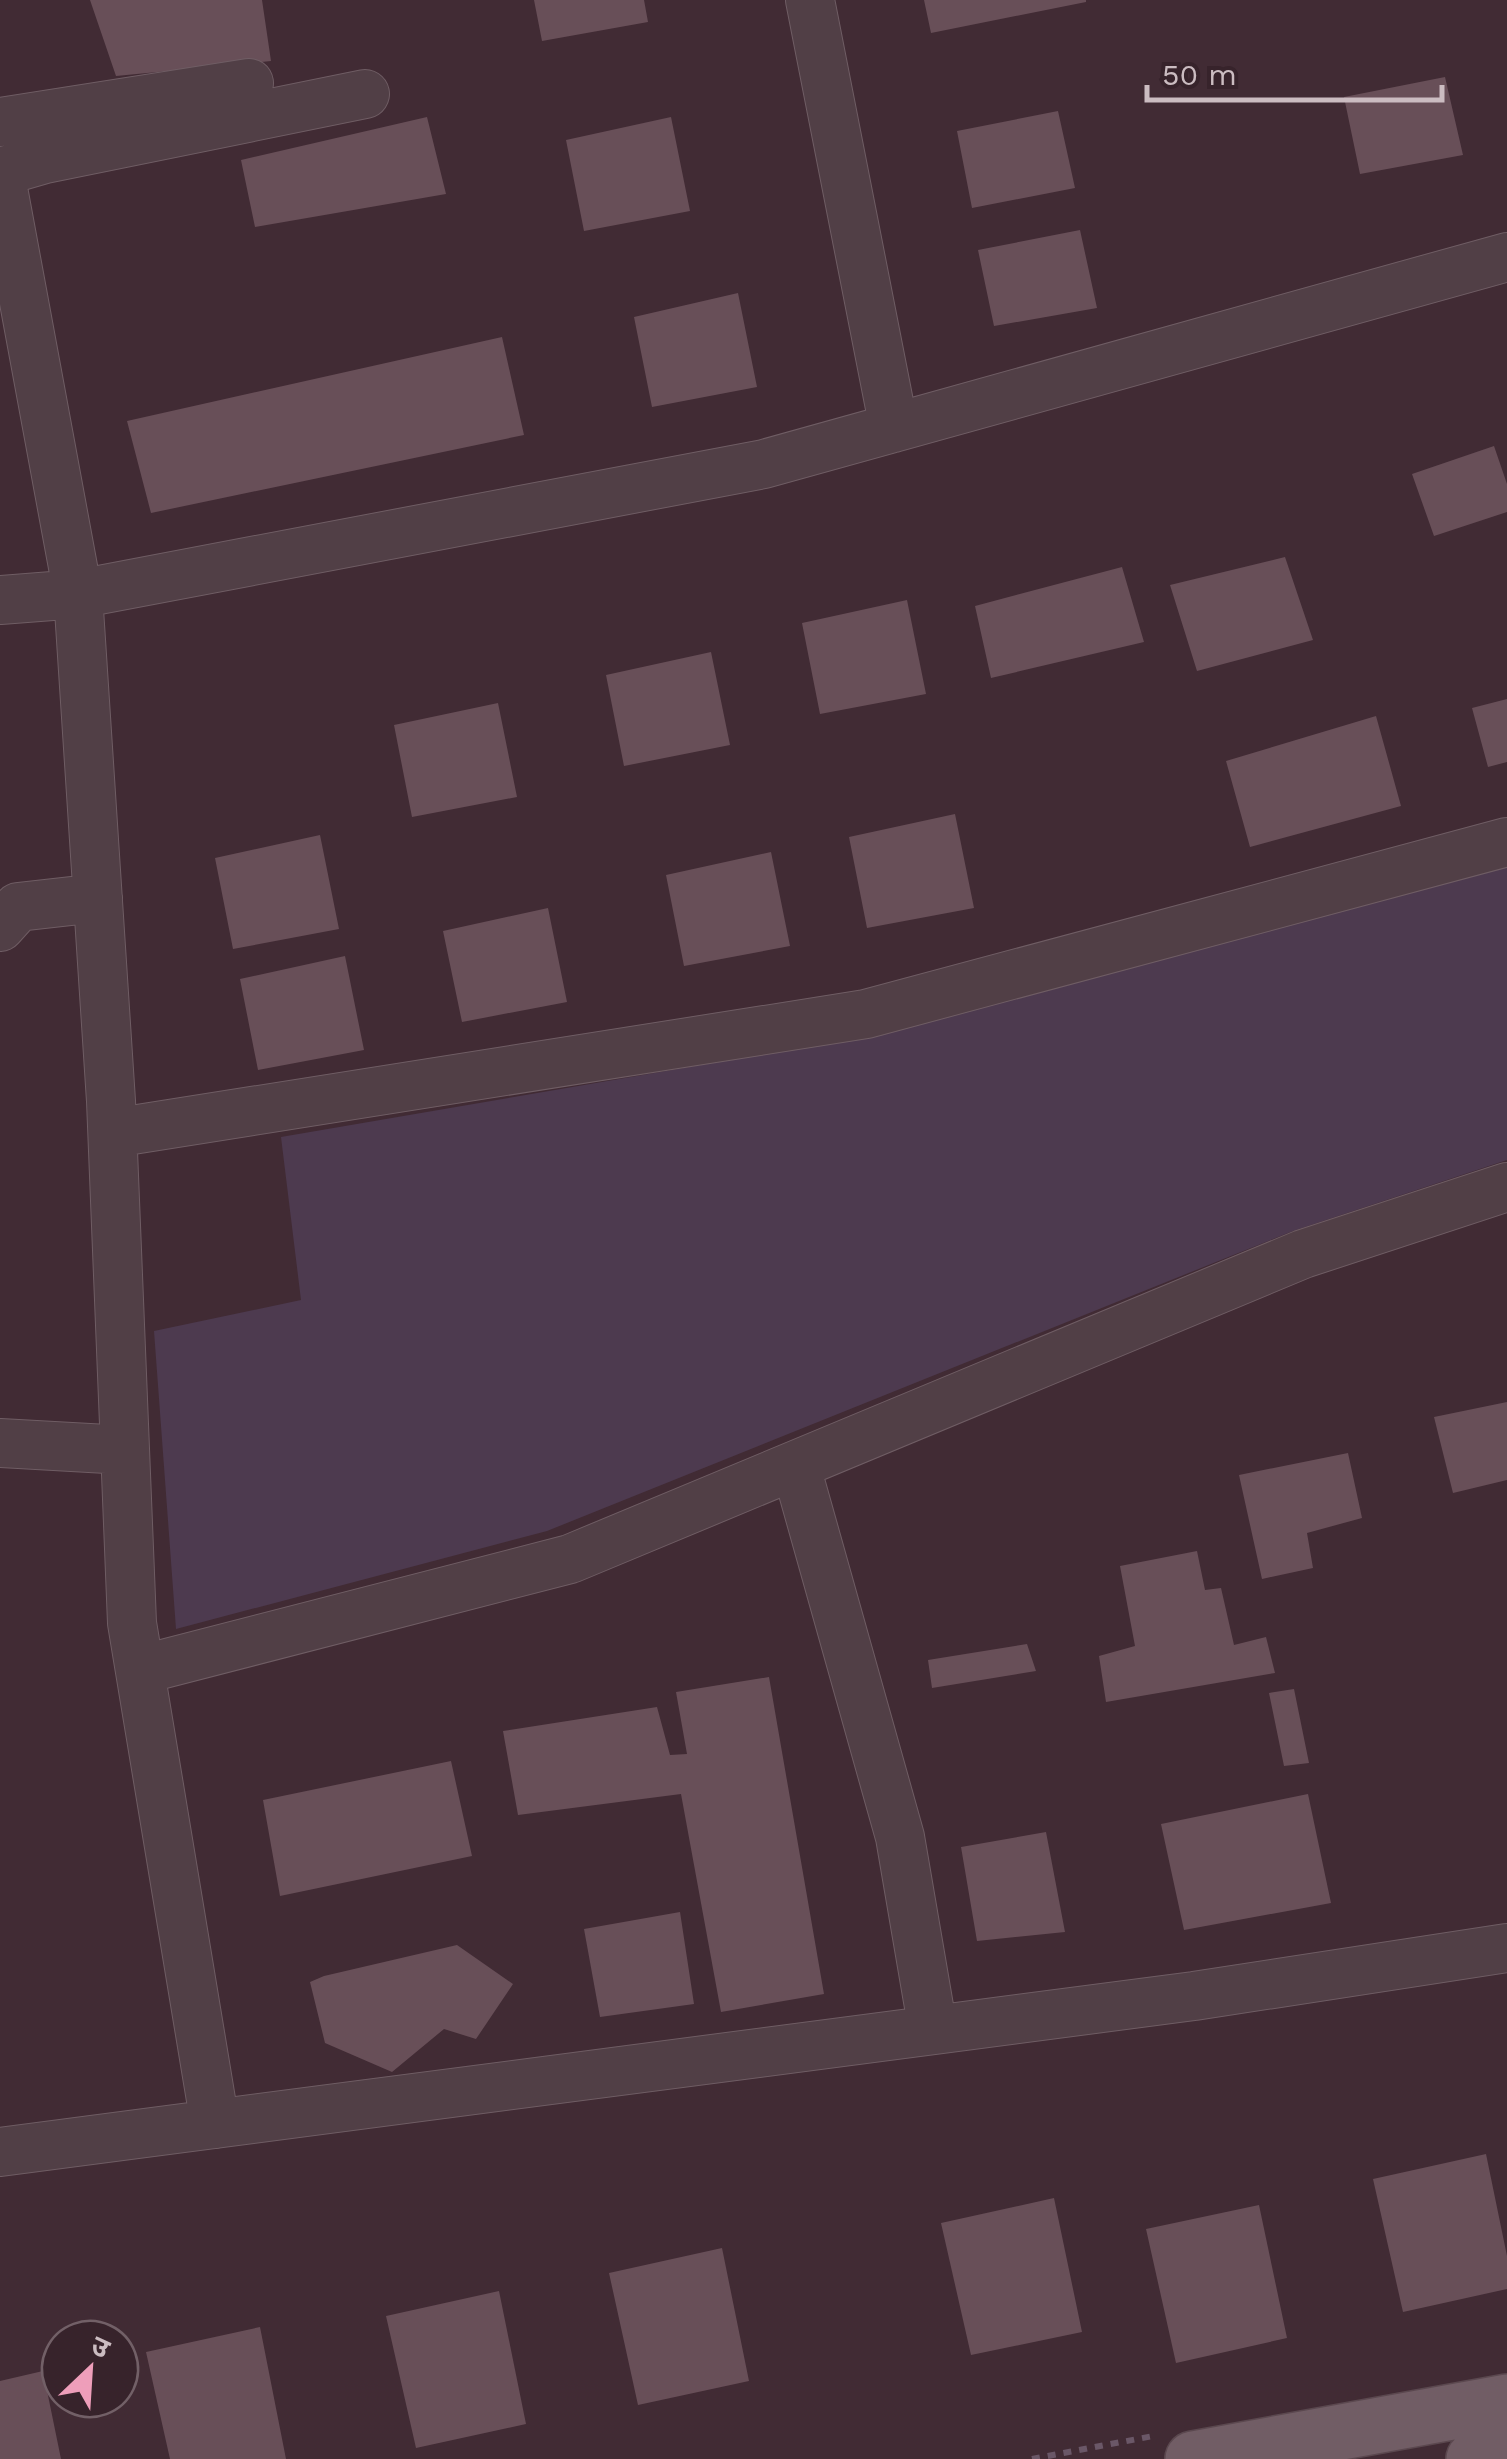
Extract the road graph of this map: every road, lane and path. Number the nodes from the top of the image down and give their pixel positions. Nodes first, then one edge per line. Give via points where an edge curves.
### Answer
1 (810, 0) edge
2 (249, 83) dead end
3 (365, 94) dead end
4 (0, 122) edge
5 (0, 172) edge
6 (1507, 257) edge
7 (894, 428) junction
8 (78, 594) junction
9 (0, 600) edge
10 (1507, 842) edge
11 (98, 898) junction
12 (0, 927) edge
13 (112, 1133) junction
14 (1507, 1187) edge
15 (0, 1444) edge
16 (125, 1450) junction
17 (796, 1466) junction
18 (140, 1670) junction
19 (1507, 1948) edge
20 (933, 2030) junction
21 (214, 2124) junction
22 (0, 2152) edge
23 (1507, 2402) edge
24 (1507, 2454) edge
25 (1193, 2459) edge
26 (1474, 2459) edge

1 - 7 street
2 - 4 street
3 - 5 street
5 - 8 street
6 - 7 street
7 - 8 street via 764,464
8 - 9 street
8 - 11 street
10 - 13 street via 866,1014
11 - 12 street via 18,907
11 - 13 street
13 - 16 street
14 - 17 street via 1303,1254
15 - 16 street
16 - 18 street
17 - 18 street via 570,1559
17 - 20 street via 900,1838
18 - 21 street
19 - 20 street
20 - 21 street
21 - 22 street
23 - 25 main road
24 - 26 main road

